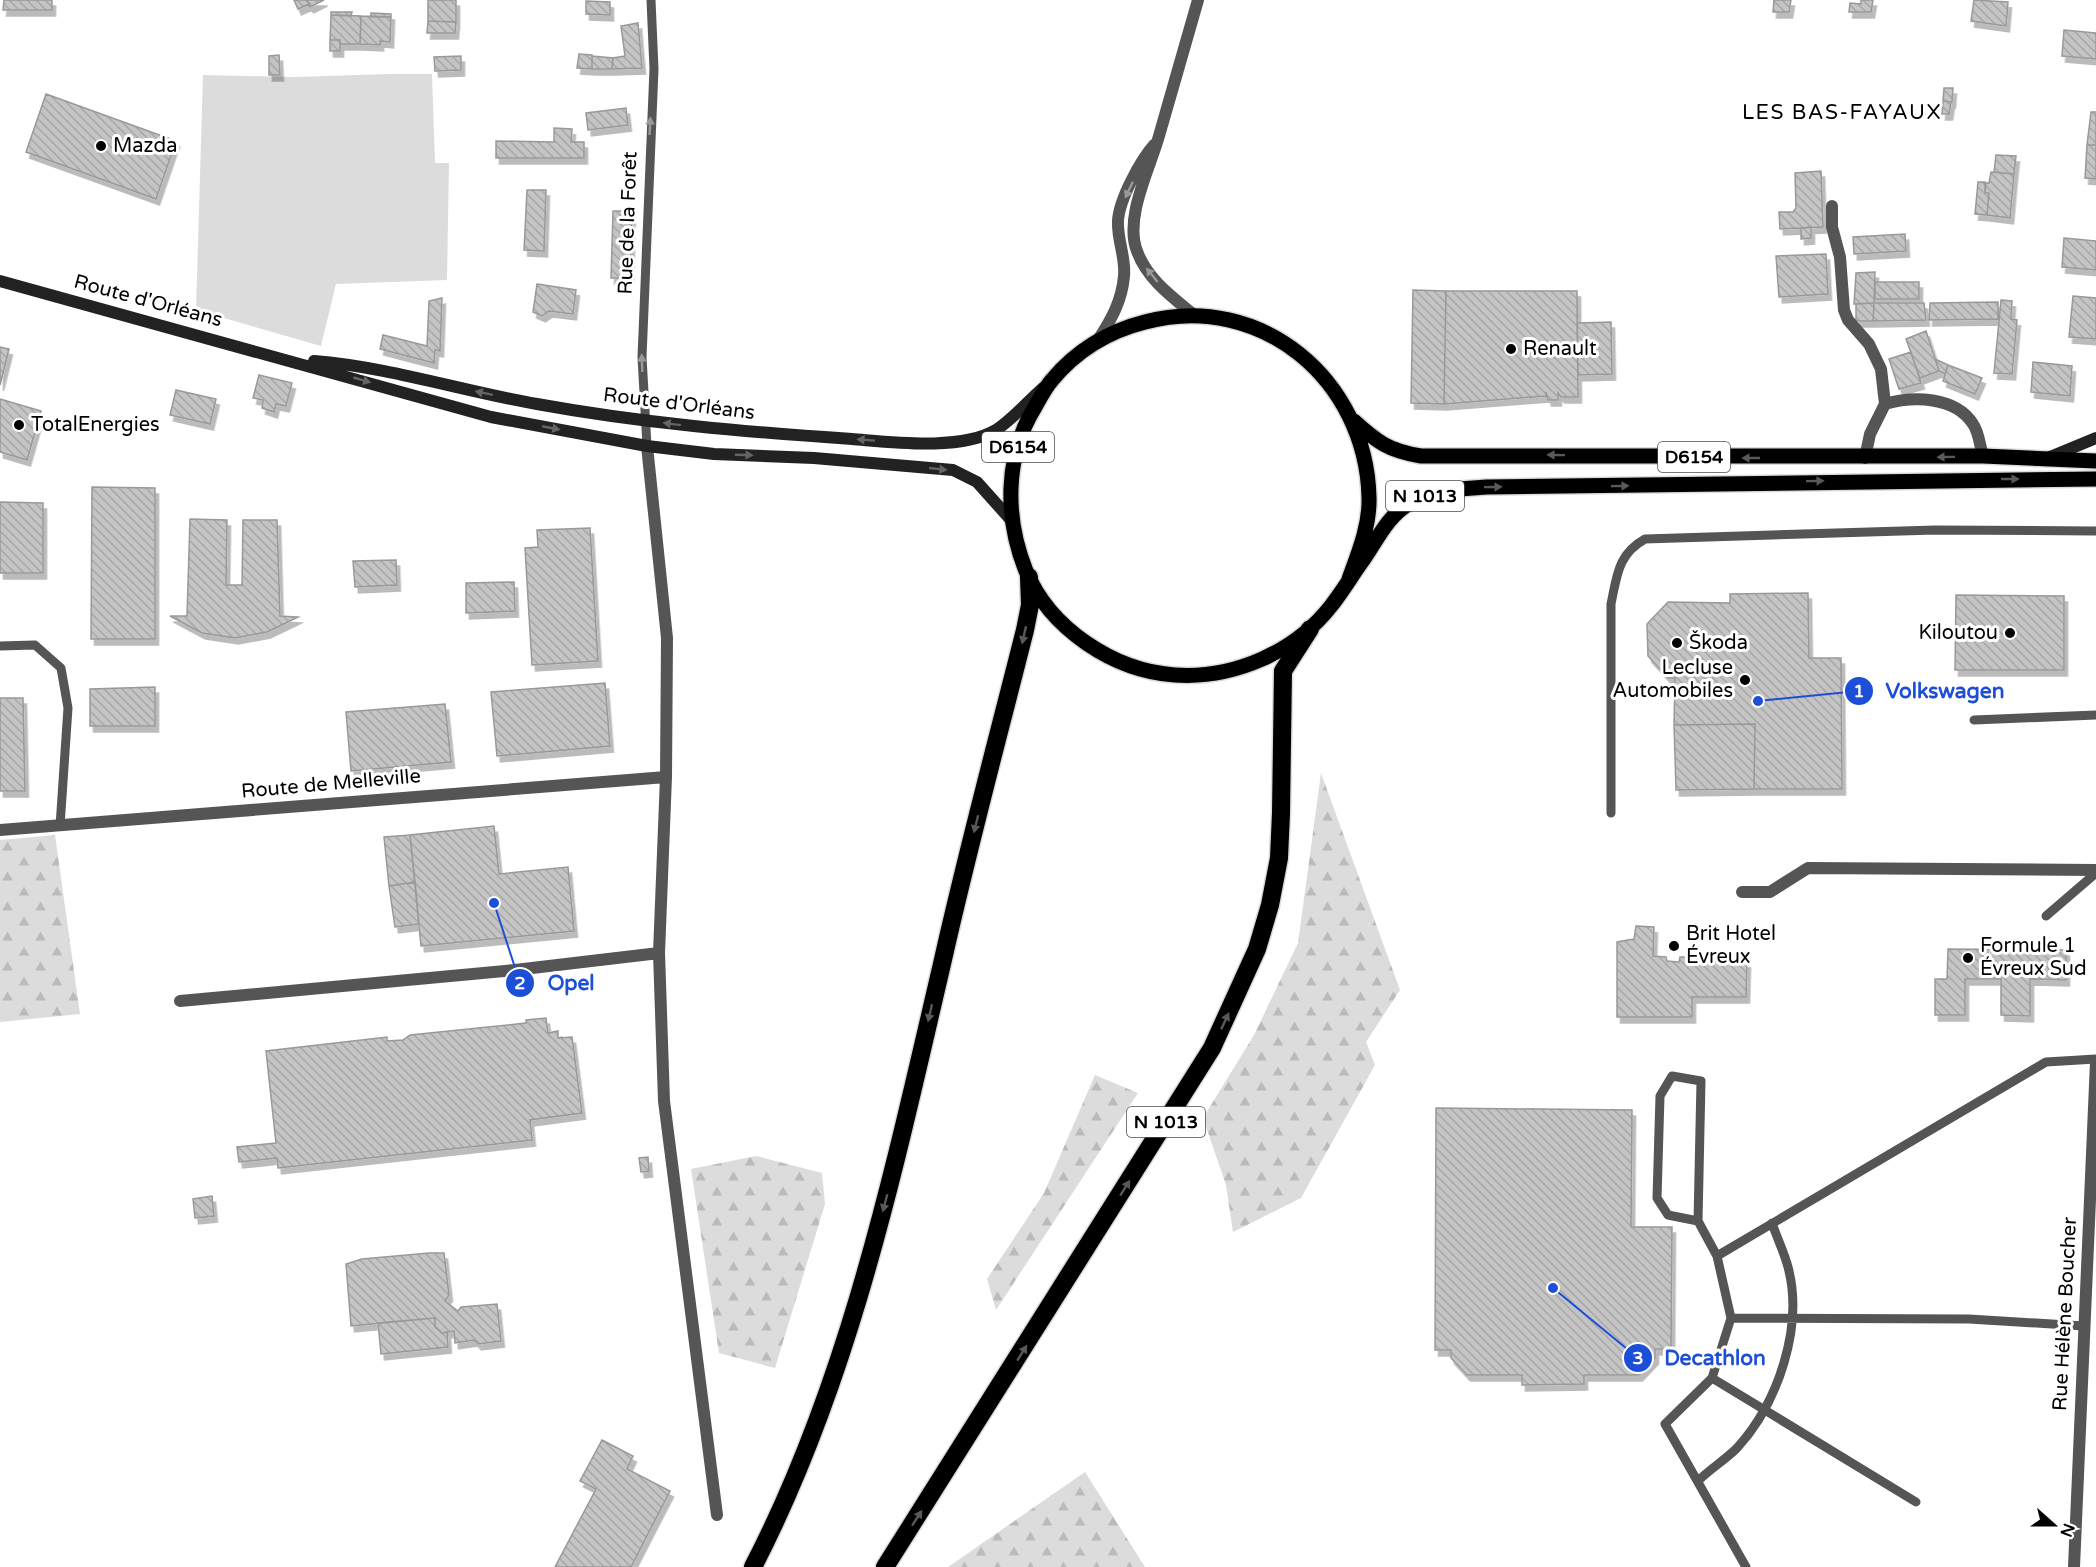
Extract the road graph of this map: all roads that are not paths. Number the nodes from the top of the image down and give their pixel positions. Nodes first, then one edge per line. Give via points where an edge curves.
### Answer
1 (651, 0) edge
2 (1198, 0) edge
3 (1158, 140) junction
4 (1832, 206) dead end
5 (0, 281) edge
6 (1194, 315) junction
7 (1098, 340) junction
8 (286, 358) junction
9 (1051, 381) junction
10 (1885, 405) junction
11 (1352, 418) junction
12 (645, 421) junction
13 (2096, 438) edge
14 (647, 446) junction
15 (1983, 456) junction
16 (1865, 458) junction
17 (2047, 458) junction
18 (2096, 461) edge
19 (2096, 479) edge
20 (1540, 486) joint
21 (1011, 520) junction
22 (2096, 531) edge
23 (1029, 577) junction
24 (1349, 579) junction
25 (1310, 629) junction
26 (0, 646) edge
27 (2096, 715) edge
28 (1974, 720) dead end
29 (666, 777) junction
30 (1611, 813) dead end
31 (60, 825) junction
32 (0, 831) edge
33 (2096, 872) edge
34 (1742, 892) dead end
35 (2046, 916) dead end
36 (659, 953) junction
37 (180, 1001) dead end
38 (2096, 1060) edge
39 (2094, 1143) edge
40 (1698, 1221) junction
41 (1772, 1223) junction
42 (1717, 1256) junction
43 (1731, 1318) junction
44 (1792, 1318) junction
45 (2084, 1326) junction
46 (1712, 1378) junction
47 (1764, 1410) junction
48 (1698, 1481) junction
49 (1916, 1502) dead end
50 (717, 1515) dead end
51 (753, 1567) edge
52 (885, 1567) edge
53 (1746, 1567) edge
54 (2074, 1567) edge

12 -> 1 lane, Rue de la Forêt via 642,357 654,69
2 - 3 street
6 -> 3 street via 1154,280 1136,249 1138,200
3 -> 7 street via 1143,157 1120,211 1122,291 1119,306
4 - 10 street via 1844,310 1869,344 1881,369
5 - 8 main road, Route d'Orléans / D6154
6 - 7 main road via 1128,326
6 - 11 main road, D6154 via 1250,326 1299,352 1338,394
7 - 9 main road
12 -> 8 main road, Route d'Orléans / D6154 via 536,404 347,364
8 -> 14 main road, Route d'Orléans / D6154 via 491,417
9 -> 12 main road, Route d'Orléans / D6154 via 995,430 945,442 735,432
9 - 21 main road, D6154 via 1025,423 1011,471
10 - 15 street via 1902,399 1927,398 1958,410 1974,424
10 - 16 street via 1870,434
16 -> 11 main road, D6154 via 1421,456 1379,444
11 - 24 main road, D6154 via 1365,458 1369,499 1364,540
12 - 14 lane, Rue de la Forêt
13 - 17 main road
14 -> 21 main road, Route d'Orléans / D6154 via 953,470 977,482
14 - 29 street via 667,638
15 -> 16 main road, D6154
15 - 17 main road, D6154
17 - 18 main road, D6154
20 -> 19 main road, D6154
24 -> 20 main road, N 1013 via 1379,531 1397,512 1419,498 1459,489
21 - 23 main road, D6154 via 1017,549
22 - 30 lane via 1935,530 1645,539 1629,548 1618,571 1611,604
23 - 25 main road via 1049,608 1074,634 1105,655 1175,675 1212,674 1247,666 1281,651
23 -> 51 highway via 1030,605 1025,630 885,1203 842,1351 799,1470
24 - 25 main road
52 -> 25 highway, N 1013 via 1212,1048 1238,994 1257,949 1279,858 1283,671
26 - 31 lane via 35,645 61,668 68,708
27 - 28 lane
29 - 31 street, Route de Melleville
29 - 36 street
31 - 32 street, Route de Melleville
33 - 34 street via 1808,868 1770,892
33 - 35 lane
36 - 37 street
36 - 50 street via 664,1101
38 - 39 street, Rue Hélène Boucher
38 - 41 lane via 2046,1062
39 - 45 street, Rue Hélène Boucher
40 - 40 lane via 1668,1215 1657,1198 1660,1096 1672,1076 1701,1081
40 - 42 lane
41 - 42 lane
41 - 44 lane via 1788,1269
42 - 43 lane
43 - 44 lane
43 - 46 lane
44 - 45 lane via 1969,1318
44 - 47 lane via 1784,1363
45 - 54 street, Rue Hélène Boucher
46 - 47 lane
46 - 48 lane via 1665,1424
47 - 48 lane via 1737,1448
47 - 49 lane
48 - 53 lane

